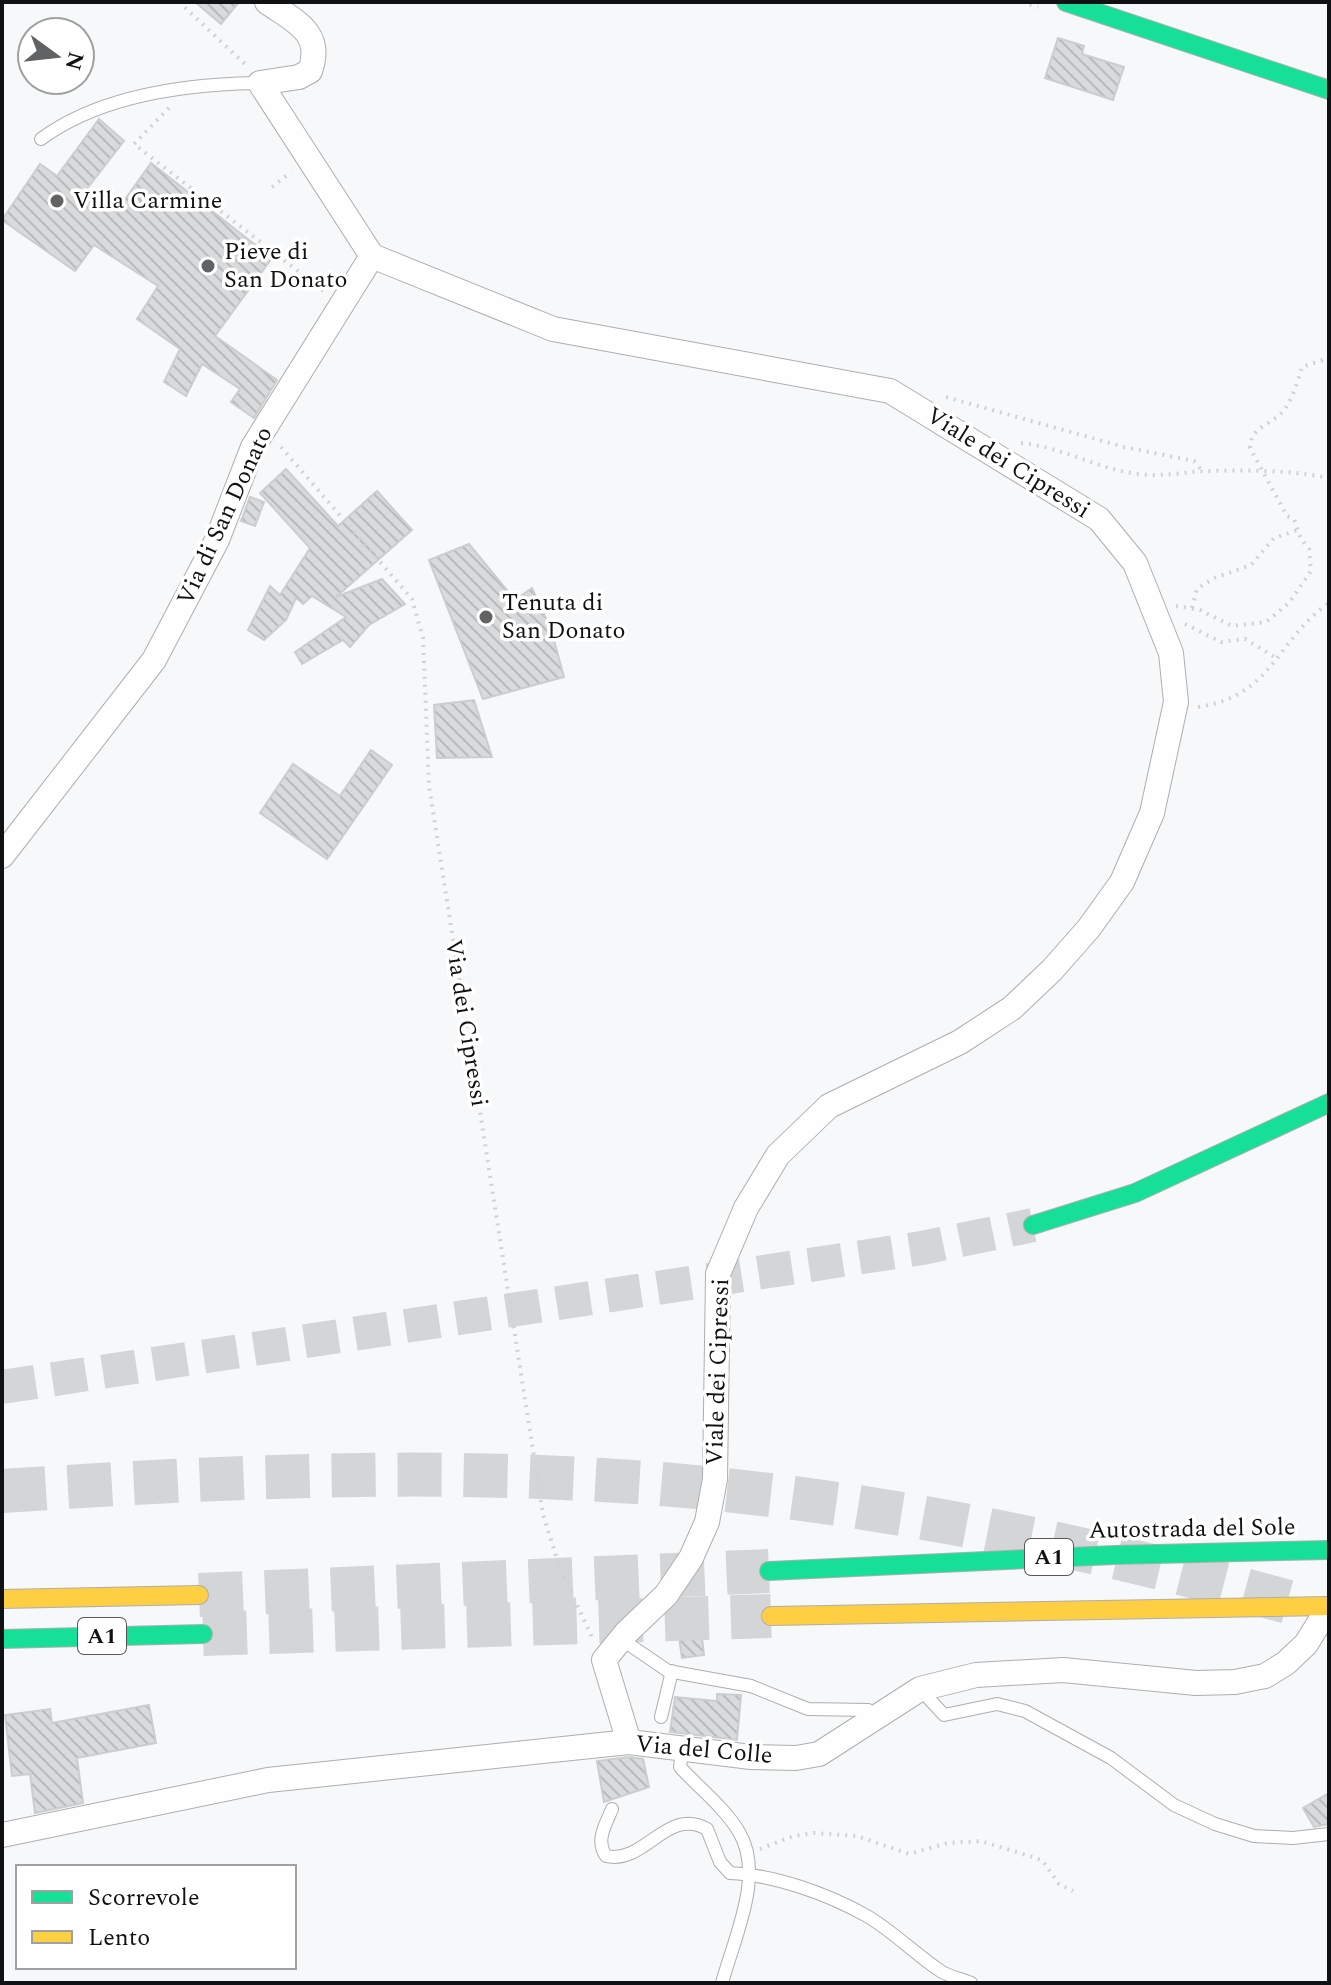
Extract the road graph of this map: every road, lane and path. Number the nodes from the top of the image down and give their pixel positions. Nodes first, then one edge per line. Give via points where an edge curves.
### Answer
1 (179, 2) edge
2 (267, 2) edge
3 (1066, 2) edge
4 (260, 83) junction
5 (187, 89) junction
6 (1329, 90) edge
7 (41, 139) dead end
8 (372, 256) junction
9 (342, 305) junction
10 (1329, 358) edge
11 (937, 394) dead end
12 (264, 426) junction
13 (987, 451) junction
14 (1203, 472) junction
15 (1265, 472) junction
16 (1329, 478) edge
17 (1298, 530) junction
18 (1329, 603) edge
19 (1192, 608) junction
20 (1157, 618) junction
21 (1278, 659) junction
22 (1175, 708) junction
23 (2, 856) edge
24 (1329, 1103) edge
25 (1033, 1225) tunnel mouth
26 (1329, 1550) edge
27 (769, 1571) tunnel mouth
28 (199, 1595) tunnel mouth
29 (2, 1599) edge
30 (1324, 1615) edge
31 (771, 1616) tunnel mouth
32 (203, 1634) tunnel mouth
33 (2, 1639) edge
34 (621, 1639) junction
35 (604, 1660) junction
36 (672, 1671) junction
37 (920, 1689) junction
38 (661, 1717) dead end
39 (874, 1721) junction
40 (629, 1742) junction
41 (682, 1750) junction
42 (612, 1809) dead end
43 (1329, 1834) edge
44 (2, 1835) edge
45 (748, 1854) junction
46 (750, 1874) junction
47 (1073, 1891) dead end
48 (722, 1983) edge
49 (971, 1983) edge

1 - 4 path
2 - 4 street via 310,36 314,60 310,71 299,77
3 - 6 main road
4 - 5 lane
4 - 8 street
5 - 7 lane via 96,108
5 - 9 path via 134,144
8 - 9 street, Via di San Donato
8 - 13 street, Viale dei Cipressi via 553,329 890,391
9 - 12 street, Via di San Donato
10 - 15 path via 1302,367 1283,412 1250,440
11 - 14 path via 1124,447 1194,461
12 - 23 street, Via di San Donato via 217,540 154,660
12 - 35 path, Via dei Cipressi via 412,599 423,638 429,786 543,1514 560,1569
13 - 14 path via 999,439 1075,454 1127,473 1166,477
13 - 20 street, Viale dei Cipressi via 1099,519 1135,563
14 - 15 path
15 - 16 path
15 - 17 path
17 - 19 path via 1274,538 1251,565 1197,589
17 - 19 path via 1309,549 1311,571 1275,616 1250,626 1232,626
18 - 21 path via 1307,620
19 - 20 path via 1185,605
20 - 21 path via 1221,642 1245,639
20 - 22 street, Viale dei Cipressi via 1171,653
21 - 22 path via 1236,695 1215,704
22 - 34 street, Viale dei Cipressi via 1152,813 1122,882 1052,970 1012,1008 960,1042 829,1106 778,1155 746,1208 718,1274 715,1479 707,1522 666,1595
24 - 25 main road via 1135,1193
26 - 27 main road, Autostrada del Sole / A1
28 - 29 main road, A1
30 - 31 main road, A1
30 - 37 street, Via del Colle via 1286,1663 1265,1676 1235,1682 1022,1670
32 - 33 main road, A1
34 - 35 street, Viale dei Cipressi
34 - 36 lane via 656,1666
35 - 40 street
36 - 38 lane
36 - 39 lane via 751,1686 808,1709 868,1710
37 - 39 street, Via del Colle
37 - 43 lane via 944,1715 997,1704 1025,1711 1111,1758 1174,1805 1215,1824 1254,1836
39 - 41 street, Via del Colle via 819,1754 796,1758
40 - 41 street, Via del Colle
40 - 44 street, Via del Colle via 268,1780
41 - 45 lane via 680,1767 729,1818
42 - 46 lane via 601,1834 606,1856 620,1857 673,1825 698,1824 712,1837 724,1869
45 - 46 lane
45 - 47 path via 814,1833 857,1836 909,1854 981,1841 1042,1860 1059,1884
46 - 48 lane
46 - 49 lane via 846,1905 945,1974

